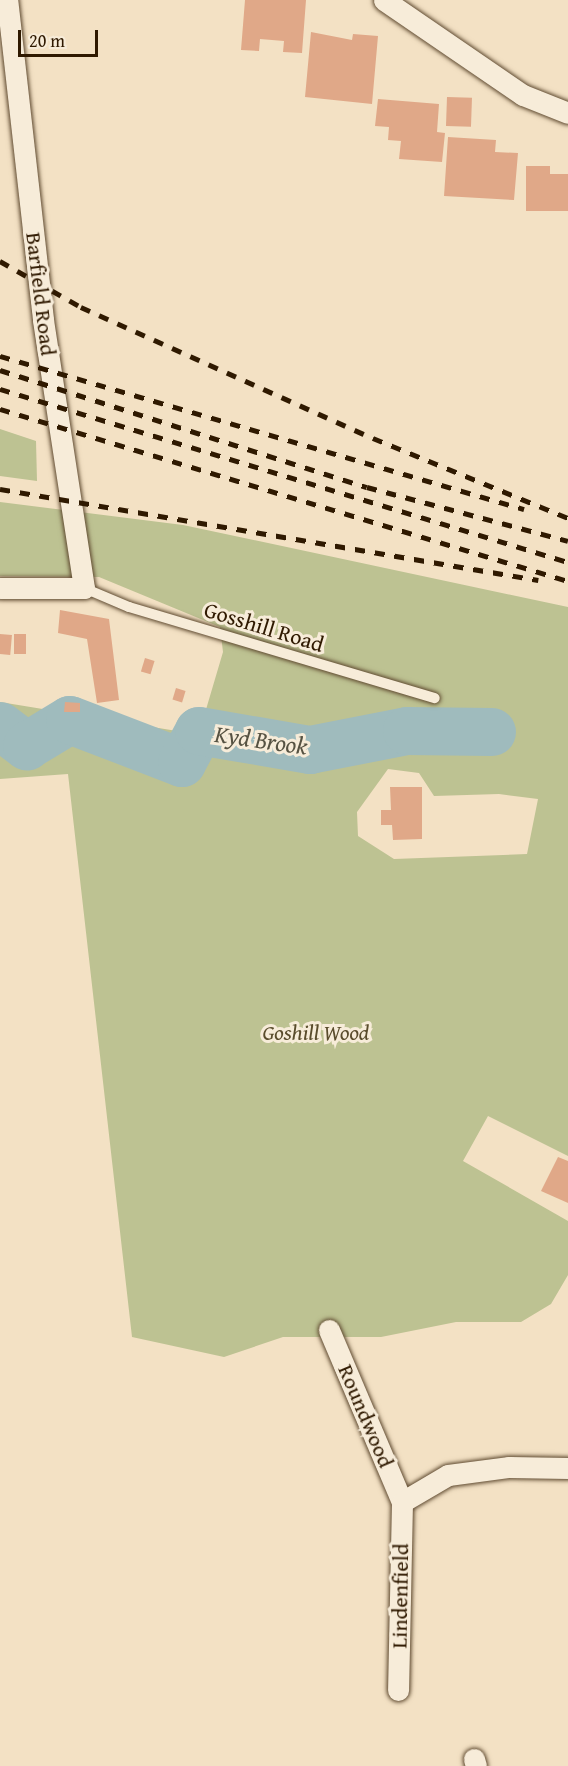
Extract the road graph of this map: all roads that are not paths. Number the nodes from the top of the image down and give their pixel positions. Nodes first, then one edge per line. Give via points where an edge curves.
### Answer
1 (7, 0) edge
2 (384, 0) edge
3 (568, 112) edge
4 (0, 588) edge
5 (84, 588) junction
6 (435, 698) dead end
7 (329, 1330) dead end
8 (568, 1468) edge
9 (402, 1502) junction
10 (398, 1690) dead end

1 - 5 street, Barfield Road via 43,319
2 - 3 street via 523,95
4 - 5 street
5 - 6 lane, Gosshill Road via 129,607
7 - 9 street, Roundwood
8 - 9 street via 509,1467 448,1475
9 - 10 street, Lindenfield

